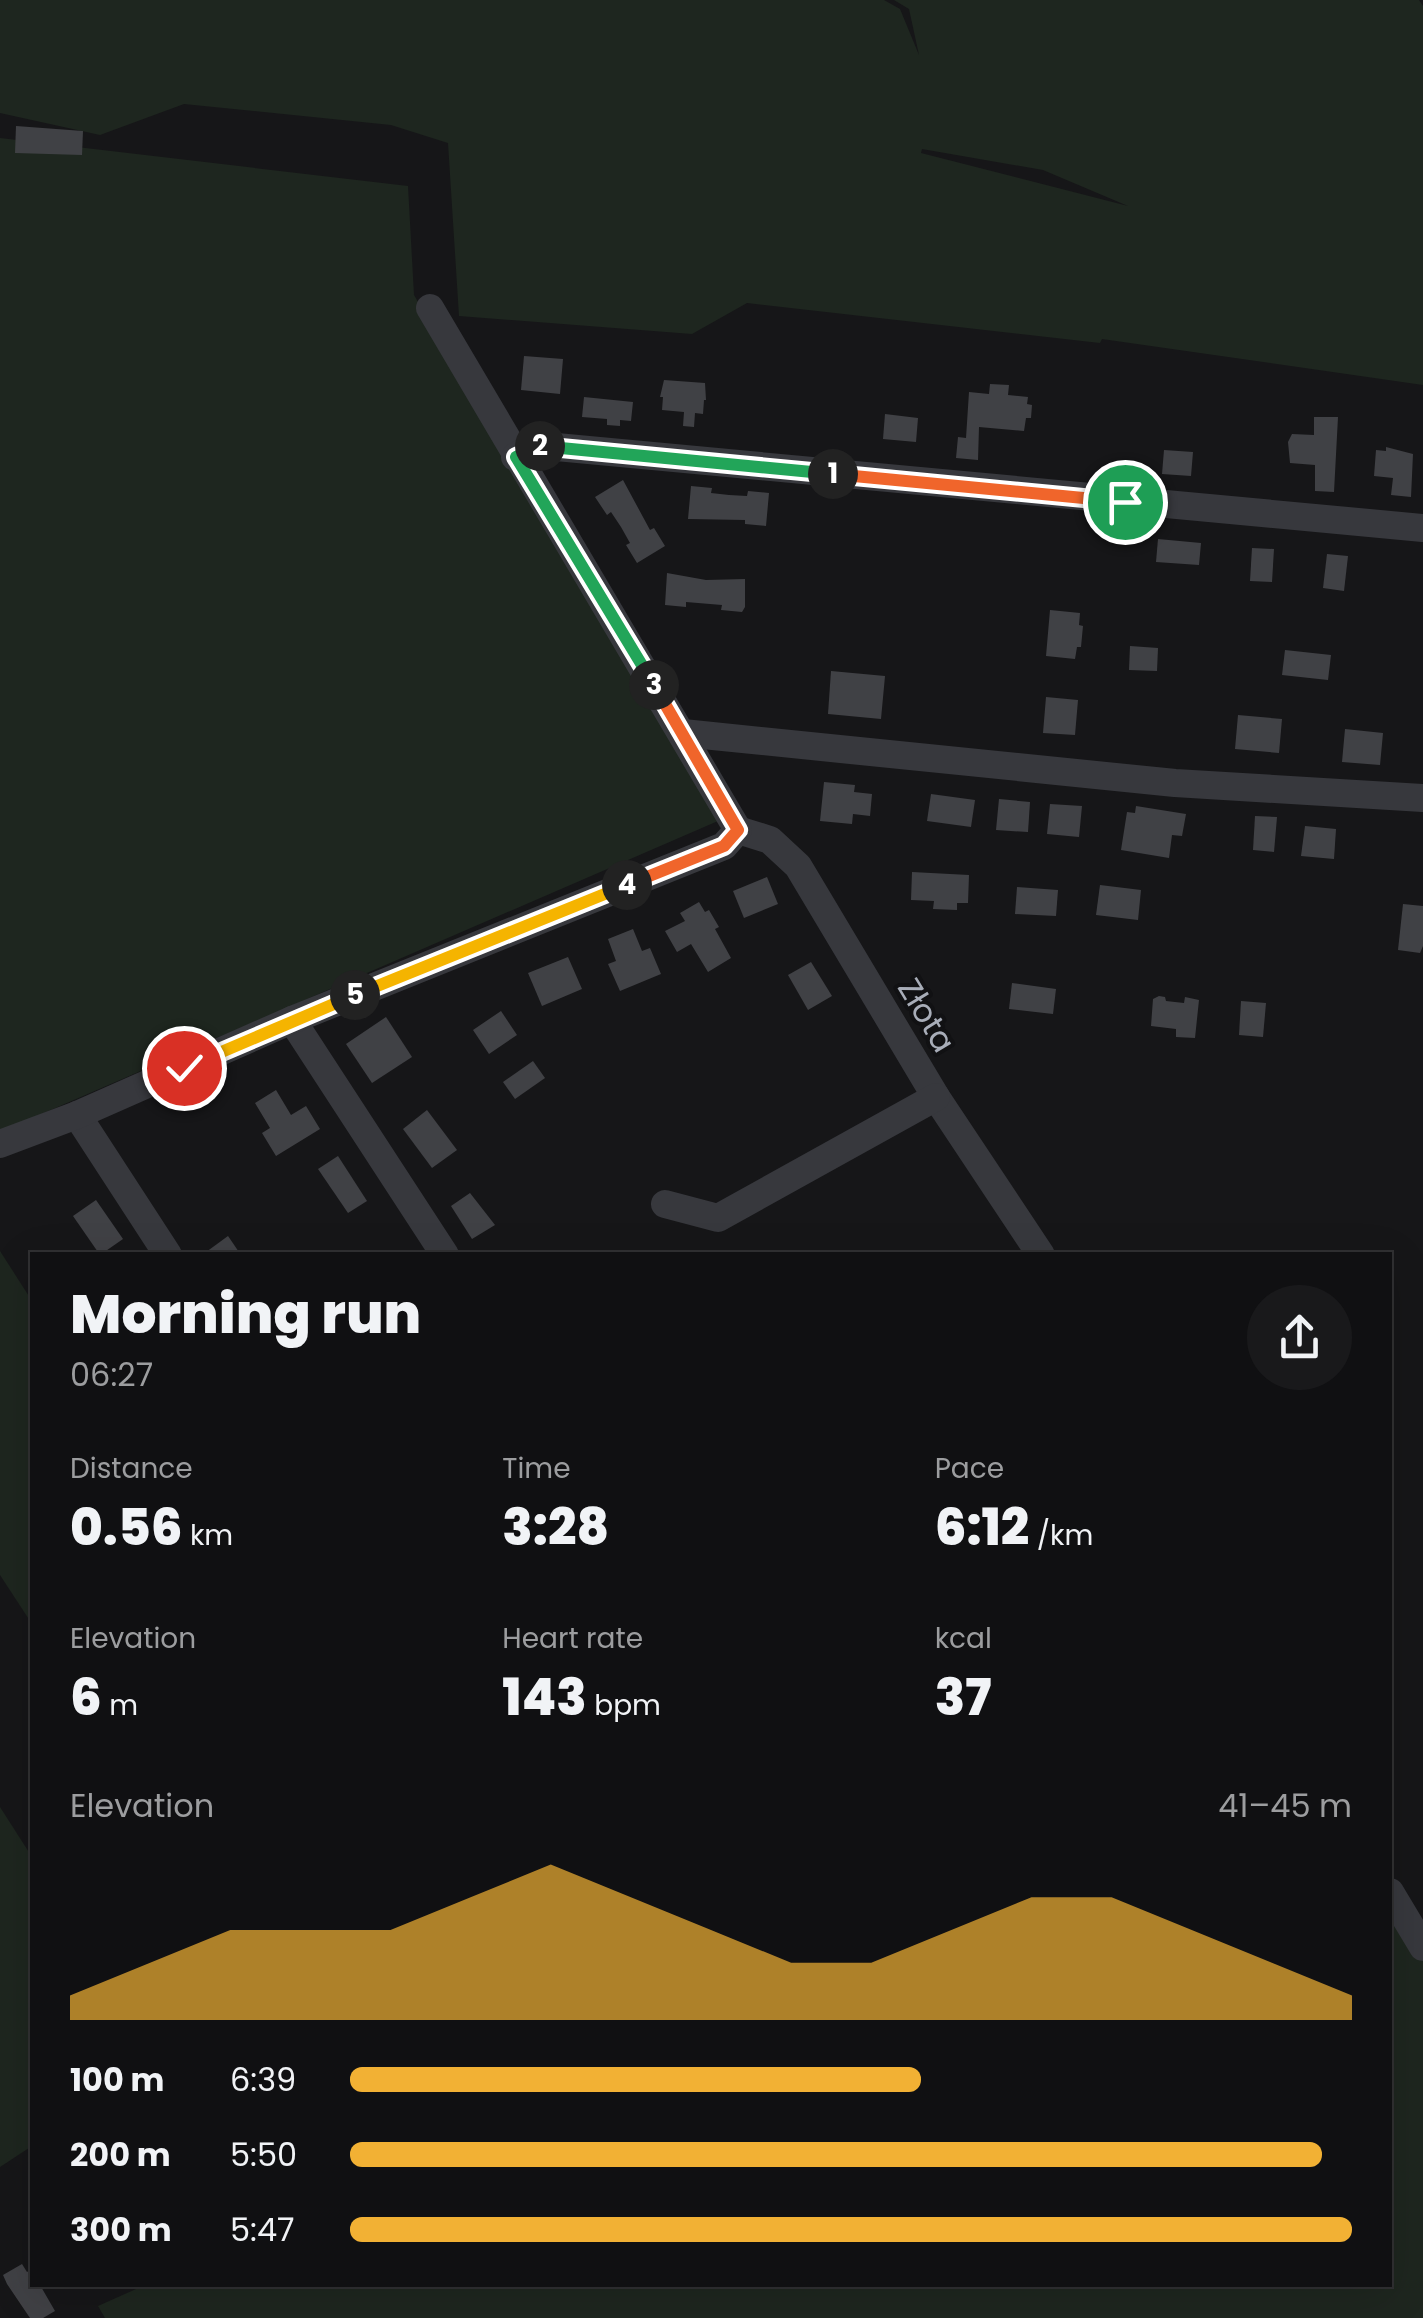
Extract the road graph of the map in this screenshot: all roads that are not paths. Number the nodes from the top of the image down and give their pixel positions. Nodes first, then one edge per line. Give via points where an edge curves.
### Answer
1 (430, 308) dead end
2 (516, 457) junction
3 (1423, 528) edge
4 (683, 733) junction
5 (1423, 798) edge
6 (738, 830) junction
7 (292, 1020) junction
8 (936, 1097) junction
9 (77, 1115) junction
10 (0, 1144) edge
11 (665, 1204) dead end
12 (166, 1252) edge
13 (443, 1252) edge
14 (1040, 1252) edge
15 (1392, 1895) edge
16 (1423, 1947) edge

1 - 2 street
2 - 3 street via 535,445
2 - 4 street
4 - 5 street via 1175,783
4 - 6 street
6 - 7 street via 724,846
6 - 8 street, Złota via 770,840 798,866
7 - 9 street
7 - 13 street
8 - 11 street via 718,1218
8 - 14 street, Złota
9 - 10 street
9 - 12 street
15 - 16 street

